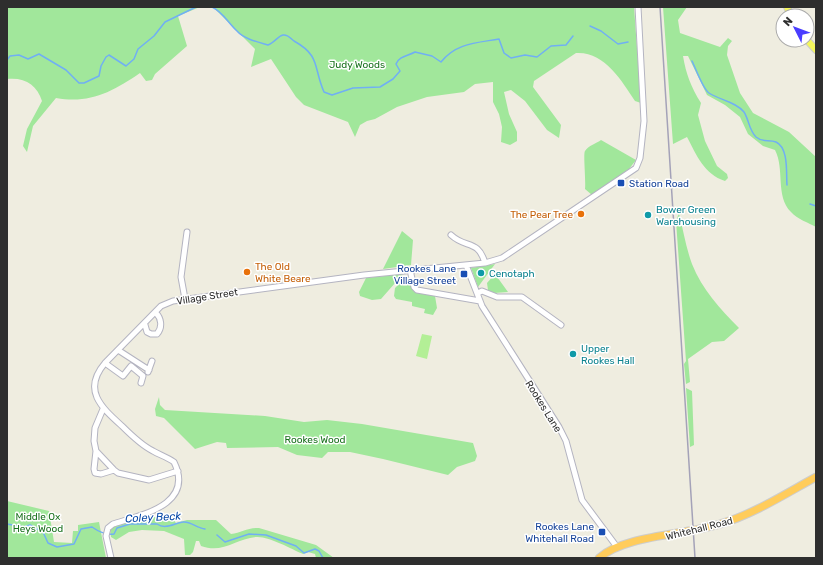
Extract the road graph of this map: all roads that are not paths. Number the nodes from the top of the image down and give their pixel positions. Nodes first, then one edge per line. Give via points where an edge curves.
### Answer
1 (638, 7) edge
2 (187, 232) dead end
3 (451, 235) dead end
4 (485, 263) junction
5 (466, 265) junction
6 (410, 270) junction
7 (478, 292) junction
8 (184, 299) junction
9 (480, 301) junction
10 (156, 313) junction
11 (145, 325) junction
12 (561, 325) dead end
13 (118, 350) junction
14 (152, 361) dead end
15 (105, 363) junction
16 (141, 383) dead end
17 (103, 409) junction
18 (96, 451) junction
19 (114, 470) junction
20 (178, 471) junction
21 (816, 477) edge
22 (617, 547) junction
23 (112, 558) edge
24 (599, 558) edge

1 - 4 street via 644,121 640,158 636,168 502,258
2 - 8 street via 181,277
3 - 4 street via 457,240 475,246
4 - 5 street
5 - 6 street, Village Street
5 - 7 street, Rookes Lane
6 - 8 street, Village Street
6 - 9 street via 416,290
7 - 9 street, Rookes Lane
7 - 12 street via 497,297 522,297
8 - 10 street, Village Street via 167,303
9 - 22 street, Rookes Lane via 559,427 566,441 582,500
10 - 11 street, Village Street
10 - 11 street via 160,325 157,334 147,332
11 - 13 street, Village Street
13 - 14 street via 148,372
13 - 15 street, Village Street
15 - 16 street via 123,376 131,366 143,376
15 - 17 street, Village Street via 97,372 95,387 95,394
17 - 18 street via 93,436
17 - 20 street via 139,442 174,462
18 - 19 street
18 - 19 street via 95,473
19 - 20 street via 149,480
20 - 23 street via 179,484 176,491 160,508 113,524 107,529 106,536
21 - 22 highway, Whitehall Road via 735,519
22 - 24 highway, Whitehall Road

